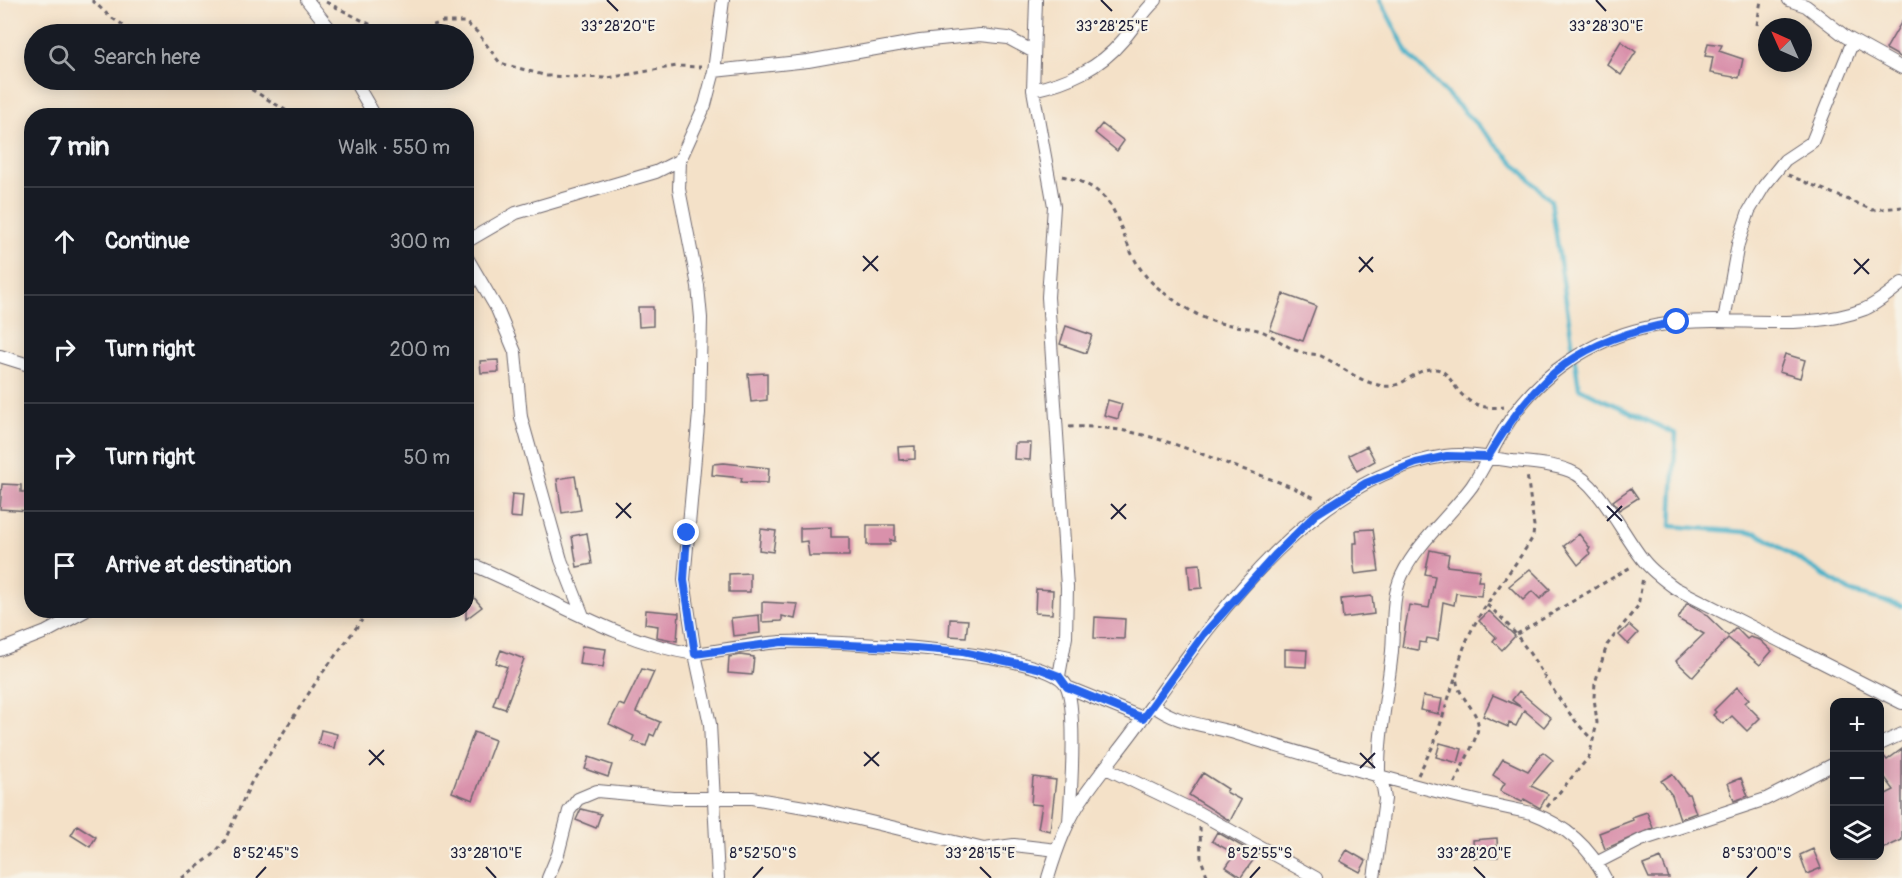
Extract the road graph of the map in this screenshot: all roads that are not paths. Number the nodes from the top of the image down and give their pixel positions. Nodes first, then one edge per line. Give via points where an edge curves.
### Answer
1 (307, 0) edge
2 (723, 0) edge
3 (1036, 0) edge
4 (1156, 0) edge
5 (1789, 0) edge
6 (326, 24) edge
7 (1853, 41) junction
8 (1034, 52) junction
9 (1902, 68) edge
10 (714, 70) junction
11 (360, 90) edge
12 (1033, 90) junction
13 (370, 108) edge
14 (680, 160) junction
15 (474, 237) edge
16 (474, 270) edge
17 (1902, 283) edge
18 (1724, 320) junction
19 (0, 356) edge
20 (24, 364) edge
21 (1488, 457) junction
22 (474, 565) edge
23 (583, 616) junction
24 (72, 618) edge
25 (0, 650) edge
26 (695, 654) junction
27 (1059, 676) junction
28 (1067, 687) junction
29 (1902, 702) edge
30 (1153, 705) junction
31 (1143, 718) junction
32 (1902, 734) edge
33 (1884, 742) edge
34 (1830, 766) edge
35 (1106, 768) junction
36 (1378, 777) junction
37 (716, 798) junction
38 (1070, 822) junction
39 (1057, 850) junction
40 (1598, 862) junction
41 (548, 878) edge
42 (718, 878) edge
43 (1048, 878) edge
44 (1316, 878) edge
45 (1374, 878) edge
46 (1605, 878) edge

1 - 6 street
2 - 10 street
3 - 8 street
4 - 12 street via 1100,62 1072,79
5 - 7 street via 1806,6
7 - 9 street
7 - 18 street via 1812,142 1785,160 1755,200 1742,230
8 - 10 street via 1008,38 980,35 920,41 808,61
8 - 12 street
10 - 14 street via 705,105
11 - 13 street
12 - 27 street via 1054,206 1048,297 1066,576 1066,637
14 - 15 street via 656,172 516,213
14 - 26 street via 679,189 698,286 700,318 699,413 684,580
16 - 23 street via 502,319 515,352 526,439 561,560
17 - 18 street via 1867,308 1826,320
18 - 21 street via 1677,322 1601,342 1562,367 1521,405
19 - 20 street
21 - 29 street via 1561,468 1583,478 1644,561 1675,588
21 - 30 street via 1447,456 1416,463 1366,483 1316,514 1204,634
21 - 36 street via 1472,486 1402,574 1396,593
22 - 23 street
23 - 26 street via 657,647
24 - 25 street
26 - 27 street via 782,642 863,645 963,652
26 - 37 street via 710,724
27 - 28 street
28 - 31 street
28 - 38 street via 1072,753
30 - 31 street
30 - 36 street via 1177,719
31 - 35 street
32 - 33 street
34 - 40 street via 1766,799 1641,840
35 - 38 street via 1086,792
35 - 44 street via 1199,813
36 - 40 street via 1541,816 1565,830
36 - 45 street via 1384,799
37 - 39 street via 752,798 816,809 984,849 1014,845
37 - 41 street via 597,791 578,799 569,811
37 - 42 street
38 - 39 street
39 - 43 street
40 - 46 street

